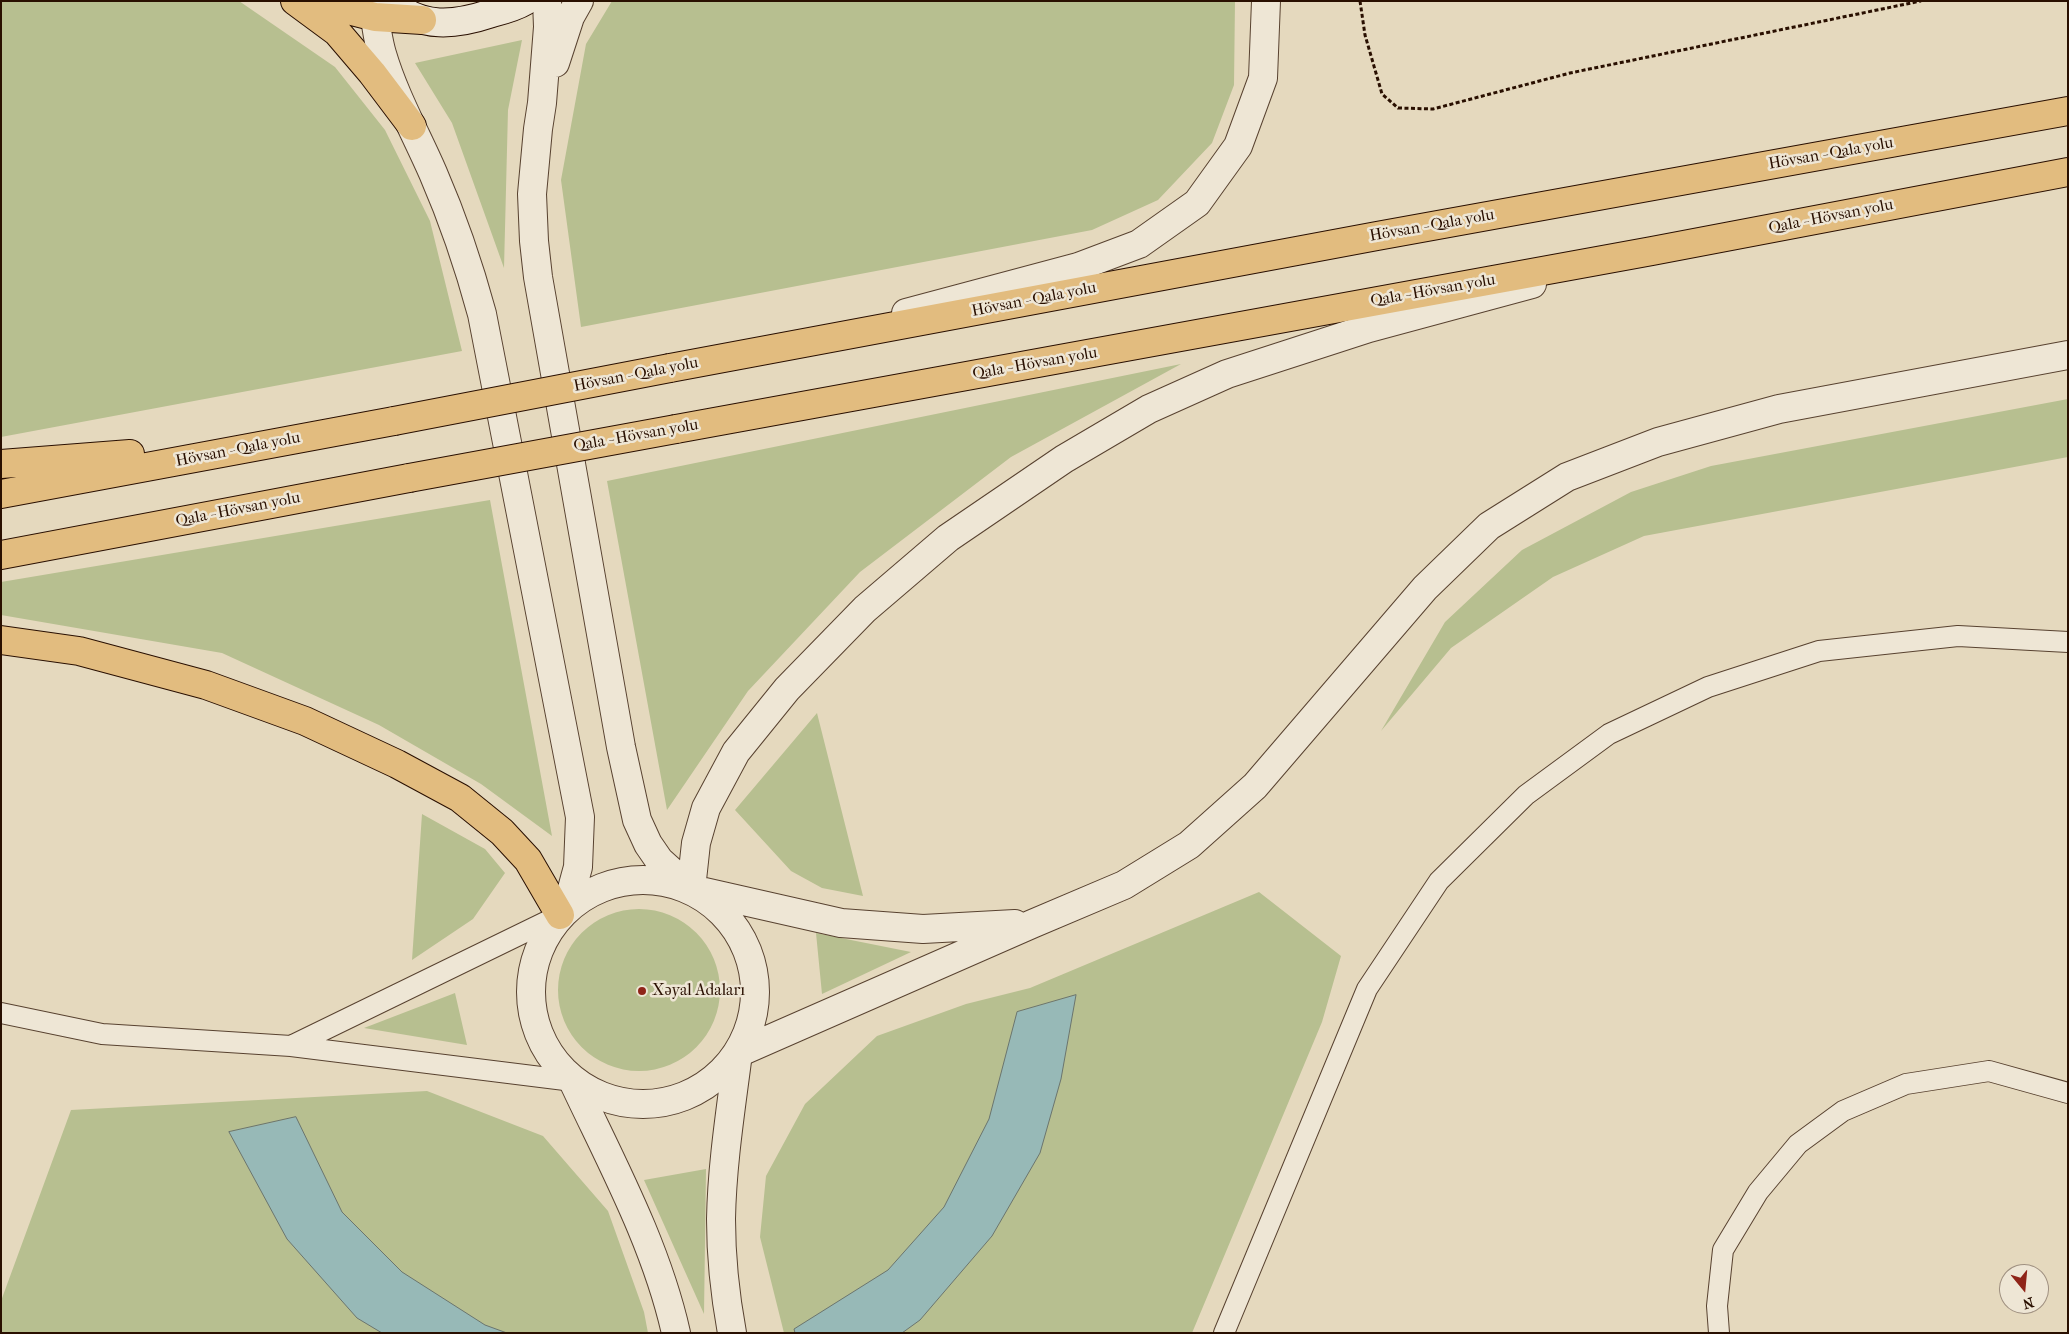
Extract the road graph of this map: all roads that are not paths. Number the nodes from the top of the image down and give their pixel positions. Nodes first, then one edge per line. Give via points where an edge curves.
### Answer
1 (295, 1) edge
2 (313, 1) edge
3 (502, 1) edge
4 (525, 1) edge
5 (547, 1) edge
6 (579, 1) edge
7 (1266, 1) edge
8 (379, 6) edge
9 (422, 20) joint
10 (473, 20) junction
11 (542, 103) junction
12 (2068, 111) edge
13 (412, 126) junction
14 (2068, 172) edge
15 (1652, 251) junction
16 (772, 349) junction
17 (2068, 355) edge
18 (306, 437) junction
19 (1, 464) edge
20 (1, 494) edge
21 (1, 555) edge
22 (1, 640) edge
23 (2068, 642) edge
24 (691, 889) junction
25 (560, 915) junction
26 (1032, 924) junction
27 (1, 1013) edge
28 (291, 1046) junction
29 (738, 1053) junction
30 (573, 1081) junction
31 (2068, 1093) edge
32 (676, 1333) edge
33 (732, 1333) edge
34 (1224, 1333) edge
35 (1719, 1333) edge

1 - 13 main road via 337,32
2 - 8 main road
3 - 10 street
4 - 10 street
5 - 11 street
6 - 11 street via 570,17
7 - 16 street via 1263,78 1238,146 1197,203 1140,244 1078,267
8 - 9 main road
8 - 13 street via 382,52
9 - 10 street via 448,24
11 - 24 street via 532,194 538,277 621,747 637,820 648,844 659,860
12 - 16 main road, Hövsan - Qala yolu
13 - 25 street via 455,228 482,314 580,817 578,867
14 - 15 main road, Qala - Hövsan yolu
15 - 21 main road, Qala - Hövsan yolu, bridge
15 - 24 street via 1369,328 1227,374 1149,409 1064,459 948,538 865,609 787,689 736,752 706,808 696,843
16 - 18 main road, Hövsan - Qala yolu, bridge
17 - 26 street via 1779,409 1658,442 1568,478 1489,526 1425,588 1254,786 1189,845 1124,885
18 - 19 main road
18 - 20 main road, Hövsan - Qala yolu
22 - 25 main road via 79,651 206,685 305,720 397,764 460,798 502,832 528,860
23 - 34 lane via 1958,636 1820,651 1708,687 1609,734 1526,794 1439,881 1366,989
24 - 25 street via 658,880 624,881 589,893
24 - 26 street via 841,923 924,929
24 - 29 street via 734,923 750,956 755,974 756,1001 750,1028
25 - 28 lane
25 - 30 street via 543,940 532,970 531,1001 537,1031 552,1058
26 - 29 street
27 - 28 lane via 102,1034
28 - 30 lane
29 - 30 street via 720,1074 703,1087 663,1103 620,1102 600,1096
29 - 33 street via 721,1219 724,1293
30 - 32 street via 642,1230 668,1296
31 - 35 lane via 1989,1071 1906,1084 1843,1111 1798,1144 1758,1192 1723,1250 1717,1306

